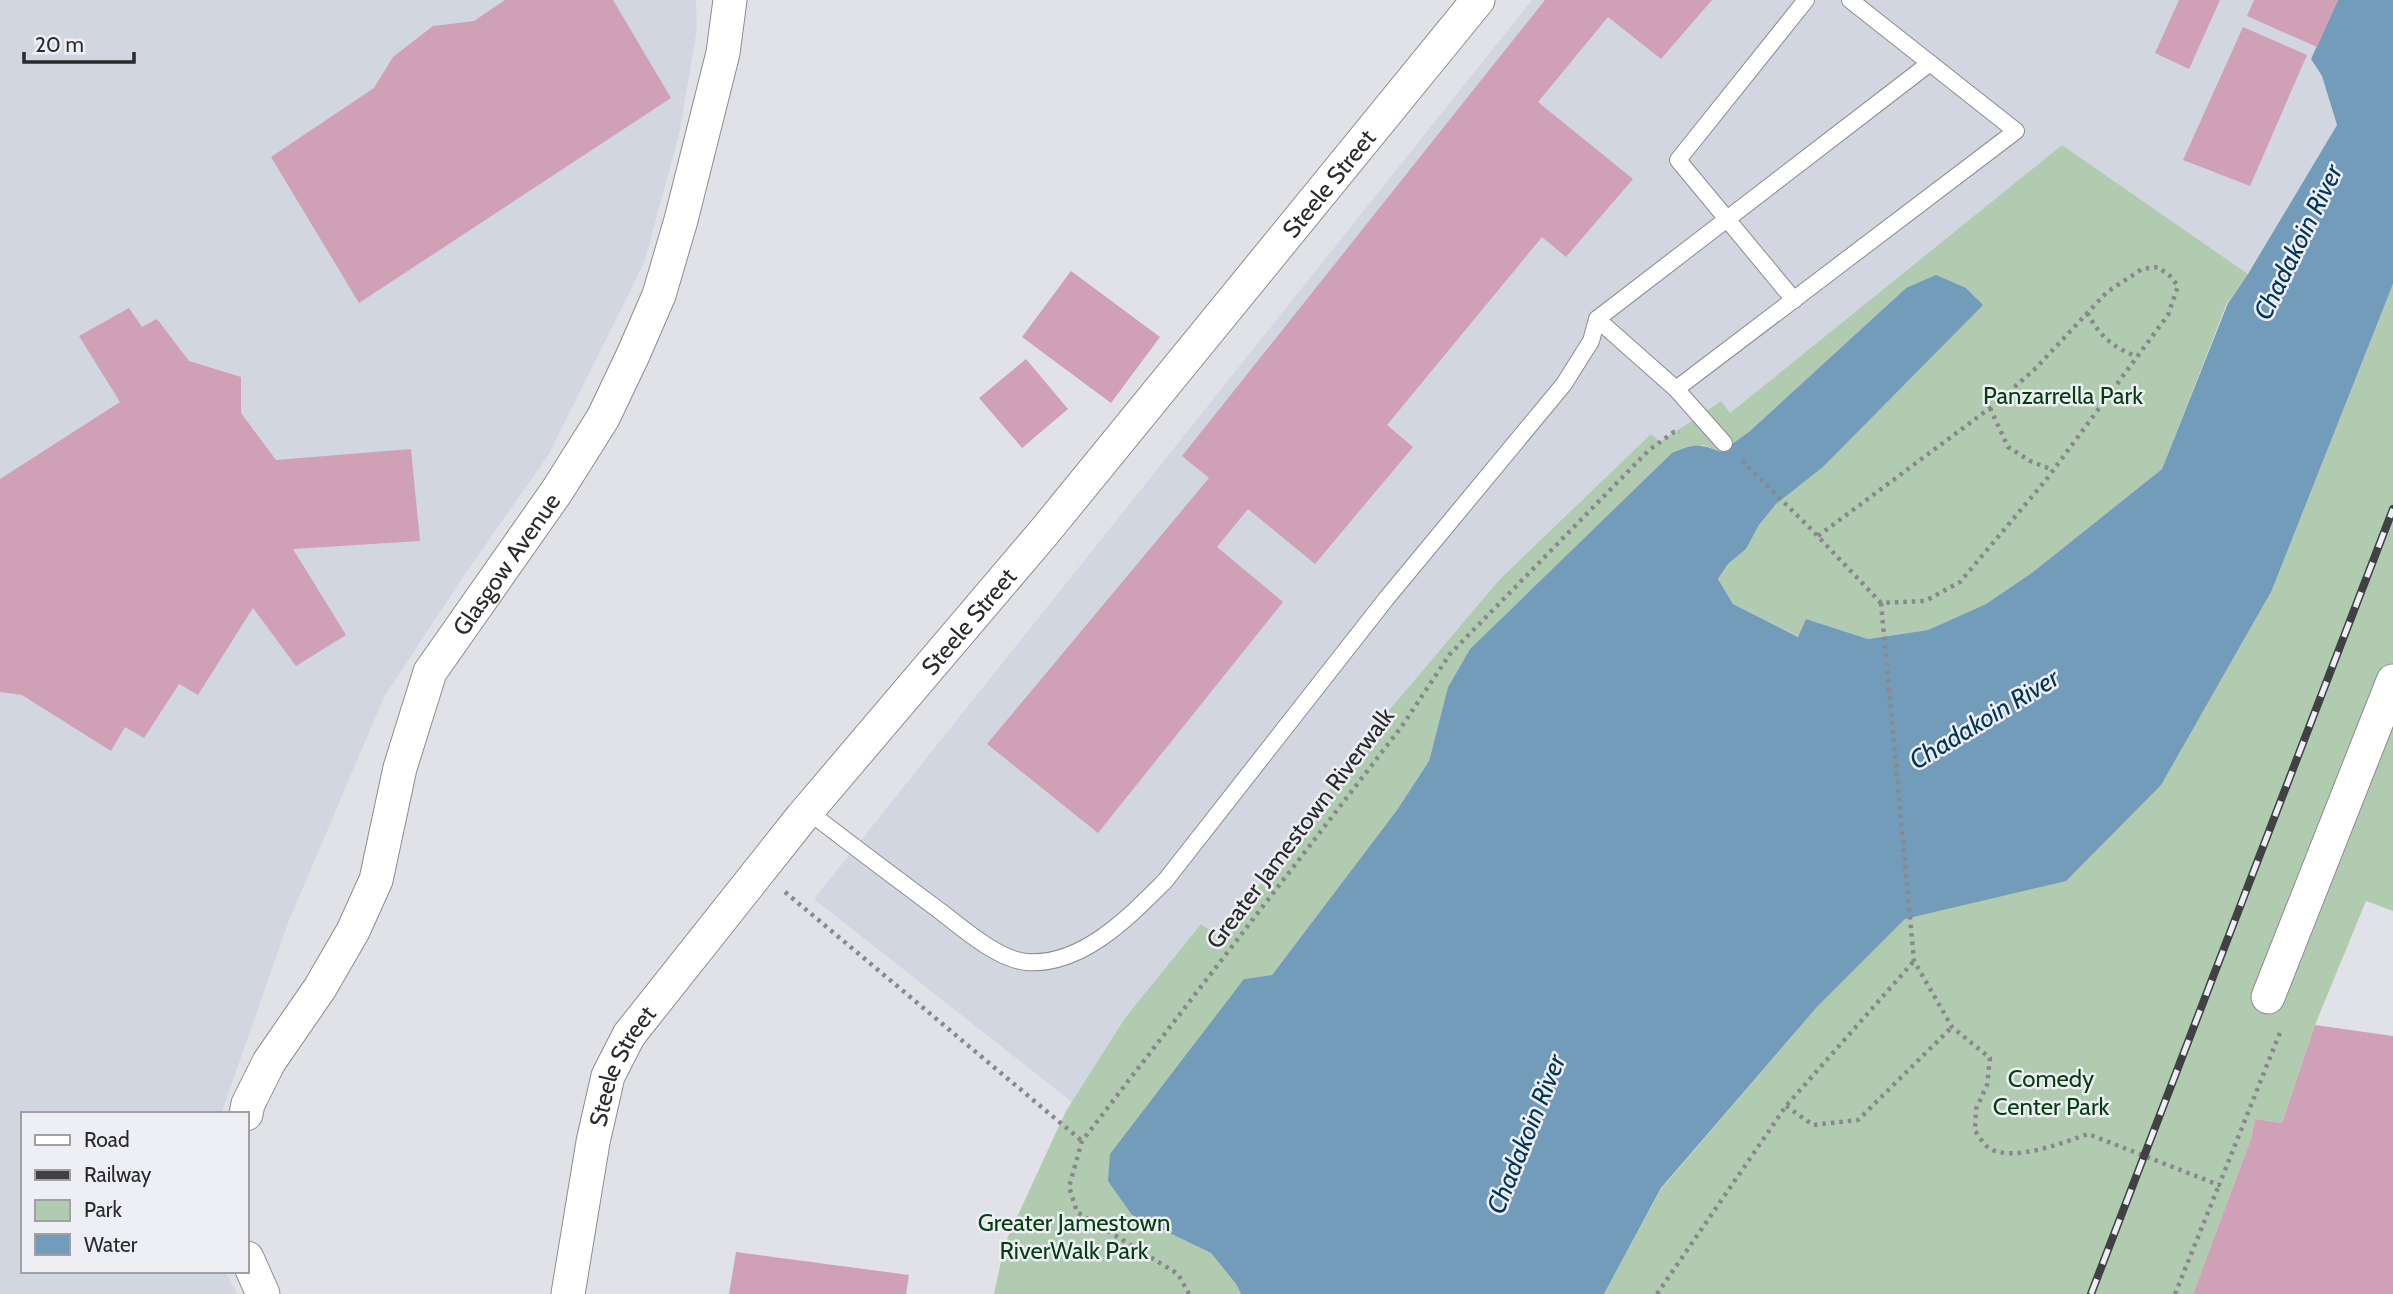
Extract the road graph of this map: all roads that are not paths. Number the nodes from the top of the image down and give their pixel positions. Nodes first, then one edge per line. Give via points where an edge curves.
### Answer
1 (730, 0) edge
2 (1478, 0) edge
3 (1806, 0) edge
4 (1850, 0) edge
5 (1930, 63) junction
6 (1728, 219) junction
7 (1794, 300) junction
8 (1597, 319) junction
9 (1676, 389) junction
10 (1724, 443) road end
11 (2393, 681) edge
12 (808, 811) junction
13 (2277, 1008) road end
14 (246, 1112) edge
15 (248, 1260) edge
16 (263, 1294) edge
17 (568, 1294) edge

1 - 14 street, Glasgow Avenue via 723,53 685,208 659,296 634,355 603,418 557,491 430,672 400,768 376,880 320,988 269,1062
2 - 12 street, Steele Street via 1045,531
3 - 6 lane via 1678,160
4 - 5 lane
5 - 6 lane
5 - 7 lane via 2016,131
6 - 7 lane
6 - 8 lane
7 - 9 lane
8 - 9 lane
8 - 12 lane via 1591,341 1564,384 1386,599 1165,881 1135,911 1078,952 1025,962 995,951
9 - 10 lane
11 - 13 street
12 - 17 street, Steele Street via 629,1035 608,1076
15 - 16 street

